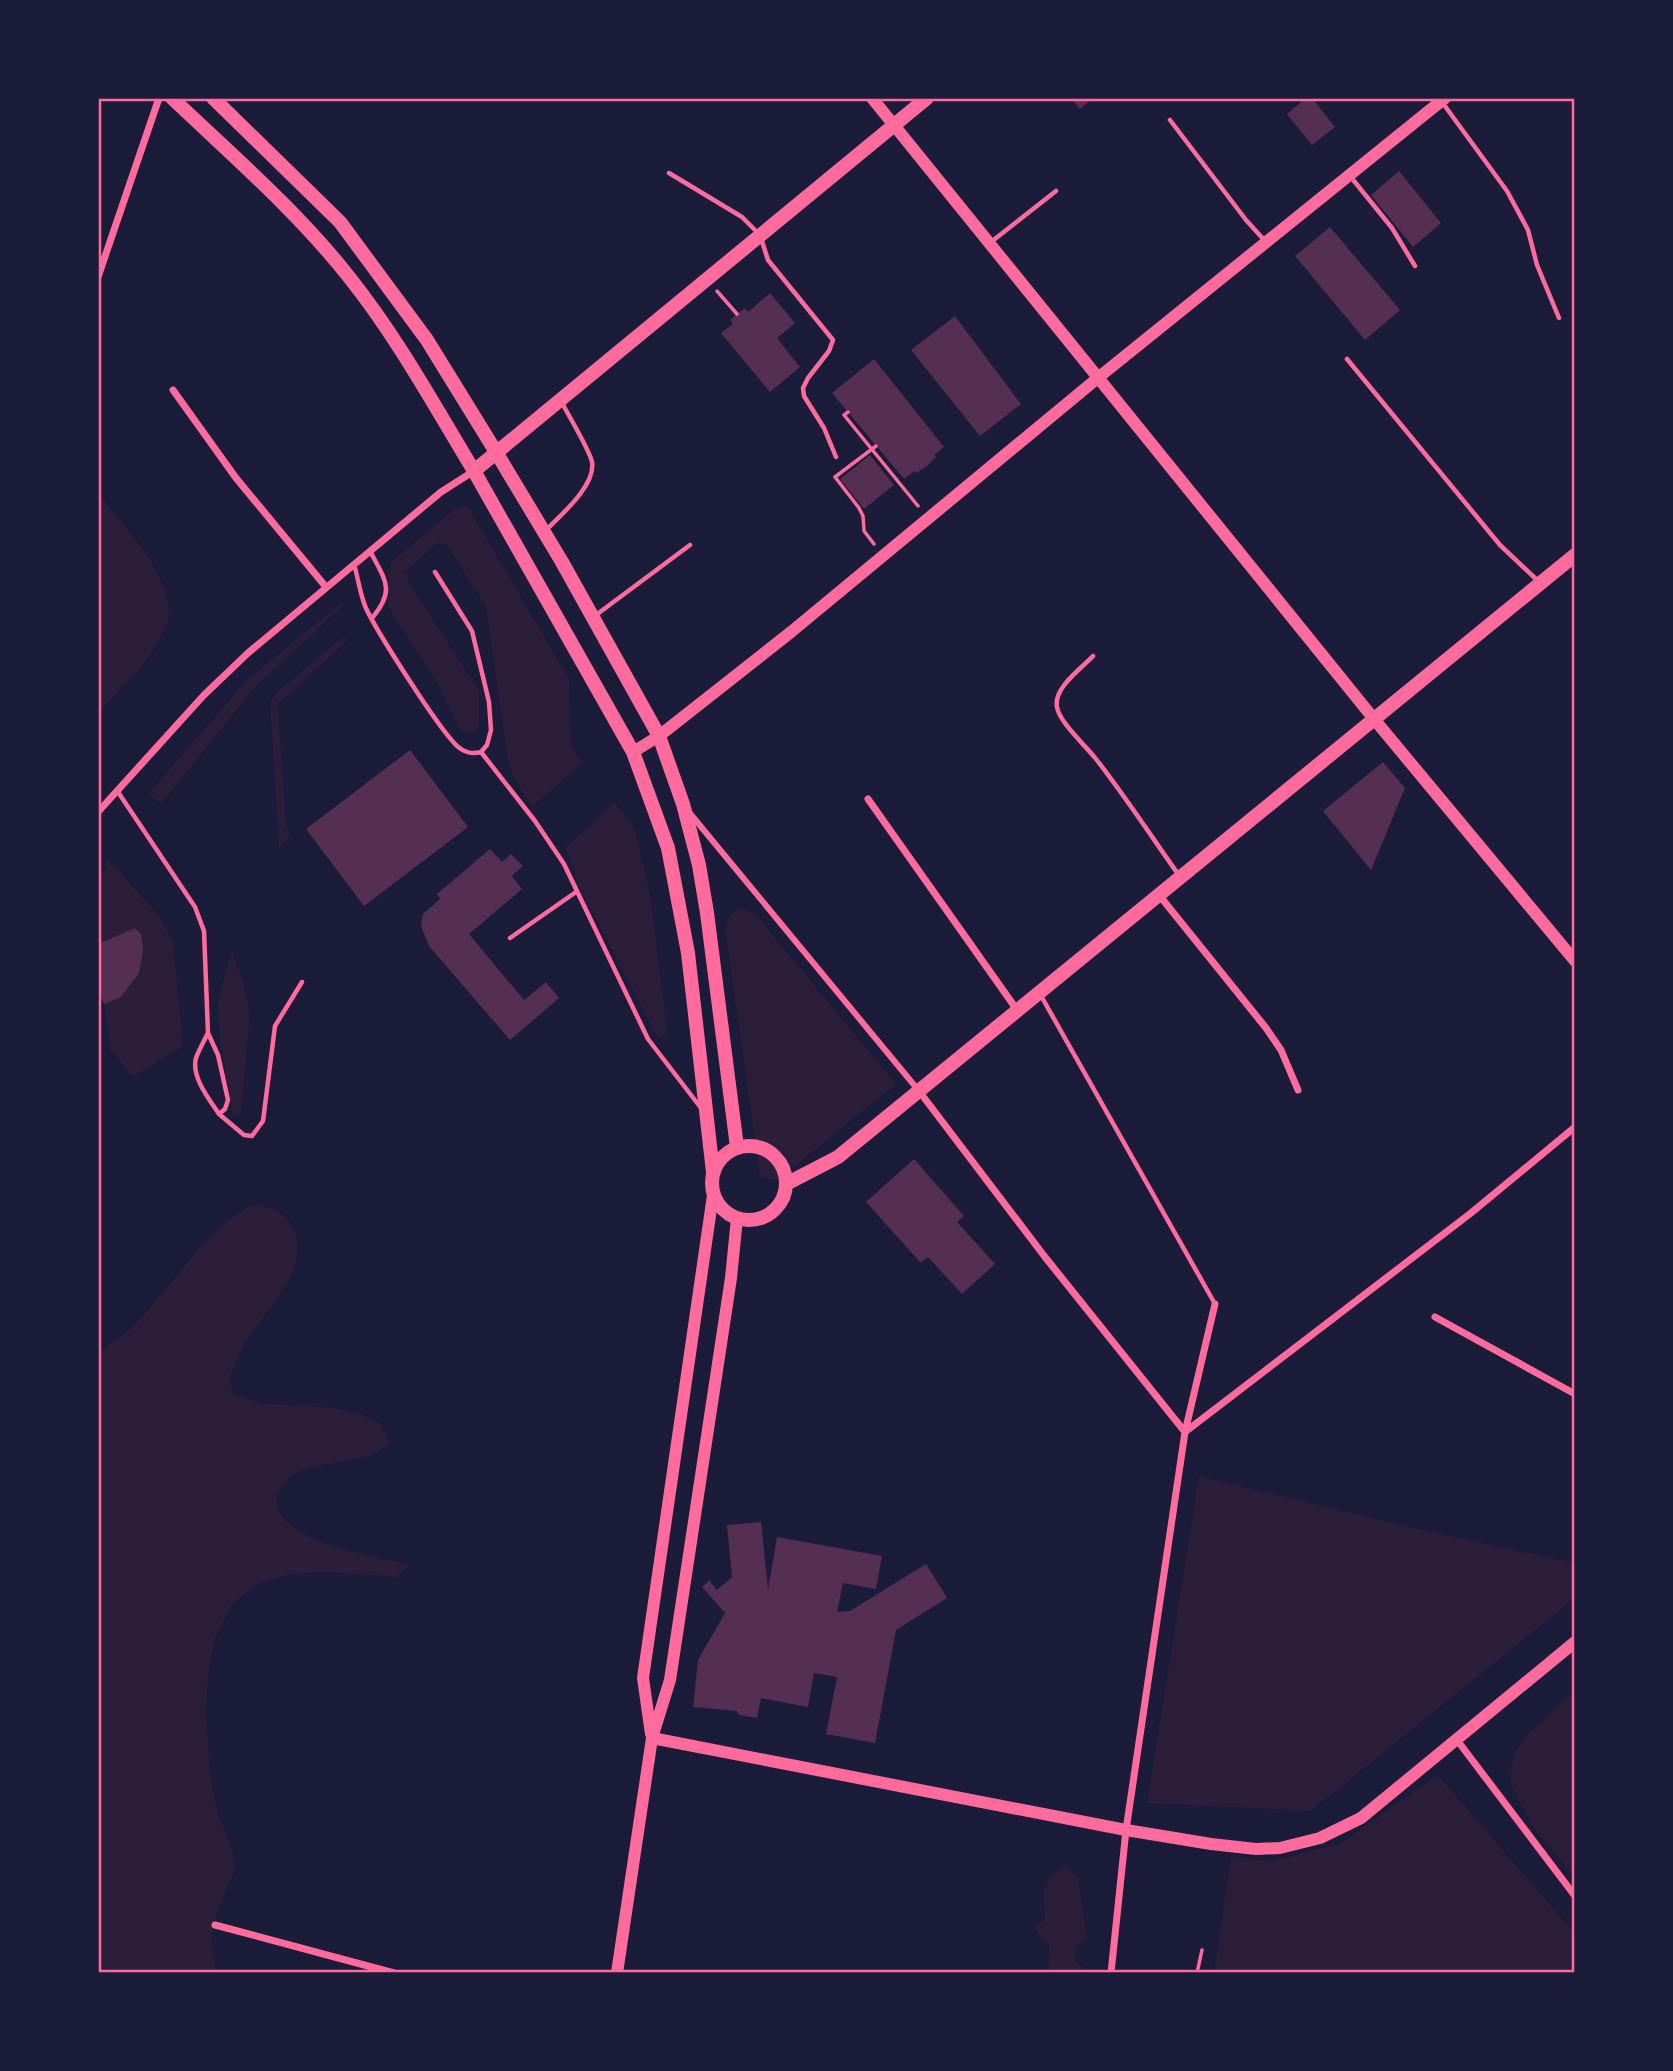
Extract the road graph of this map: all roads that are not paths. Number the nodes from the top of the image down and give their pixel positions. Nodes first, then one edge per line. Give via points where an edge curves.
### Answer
1 (159, 98) edge
2 (172, 98) edge
3 (213, 98) edge
4 (873, 98) edge
5 (927, 98) edge
6 (1443, 100) edge
7 (1170, 120) dead end
8 (894, 125) junction
9 (669, 173) dead end
10 (1349, 175) junction
11 (1056, 191) dead end
12 (760, 235) junction
13 (1266, 242) junction
14 (990, 243) junction
15 (1415, 266) dead end
16 (98, 277) edge
17 (1559, 318) dead end
18 (1347, 359) dead end
19 (1099, 377) junction
20 (173, 390) dead end
21 (561, 399) junction
22 (496, 452) junction
23 (835, 457) dead end
24 (474, 471) junction
25 (544, 531) junction
26 (690, 545) dead end
27 (370, 550) junction
28 (1575, 555) edge
29 (354, 563) junction
30 (435, 572) dead end
31 (1540, 583) junction
32 (326, 587) junction
33 (592, 617) junction
34 (372, 618) junction
35 (1093, 656) dead end
36 (1374, 719) junction
37 (659, 736) junction
38 (481, 752) junction
39 (633, 752) junction
40 (118, 792) junction
41 (868, 799) dead end
42 (683, 804) junction
43 (98, 813) edge
44 (1181, 877) junction
45 (576, 892) junction
46 (1159, 895) junction
47 (510, 938) dead end
48 (1575, 961) edge
49 (302, 982) dead end
50 (1040, 993) junction
51 (1017, 1011) junction
52 (208, 1033) junction
53 (1298, 1090) dead end
54 (919, 1091) junction
55 (219, 1114) junction
56 (708, 1117) junction
57 (1575, 1127) edge
58 (737, 1147) junction
59 (713, 1172) junction
60 (786, 1184) junction
61 (713, 1195) junction
62 (737, 1218) junction
63 (1215, 1304) joint
64 (1435, 1317) dead end
65 (1575, 1394) edge
66 (1185, 1432) junction
67 (1575, 1642) edge
68 (652, 1738) junction
69 (1457, 1740) junction
70 (1126, 1830) junction
71 (1575, 1896) edge
72 (215, 1925) dead end
73 (394, 1973) edge
74 (617, 1973) edge
75 (1111, 1973) edge

1 - 16 street
2 - 24 main road via 309,230 349,276
3 - 22 main road via 340,222 427,340
4 - 8 street
5 - 8 main road
6 - 10 street
6 - 17 lane via 1507,191 1528,230
7 - 13 lane
8 - 12 main road
8 - 14 street
9 - 12 lane via 742,217
10 - 13 street
10 - 15 lane via 1392,228
11 - 14 lane
12 - 21 main road
12 - 23 lane via 768,260 833,340 803,388
13 - 19 street
14 - 19 street
18 - 31 lane via 1500,545
19 - 36 street
19 - 37 street
20 - 32 street via 236,478
21 - 22 main road
21 - 25 lane via 592,462 590,479
22 - 24 main road
22 - 25 main road
24 - 27 street
24 - 39 main road
25 - 33 main road
26 - 33 lane
27 - 29 street
27 - 34 lane via 386,591 384,604
28 - 31 main road
29 - 32 street
29 - 34 lane
30 - 38 lane via 471,631 489,702 491,730
31 - 36 main road
32 - 40 street via 204,695
33 - 37 main road
34 - 38 lane via 459,749
35 - 44 lane via 1064,686 1057,708
36 - 44 main road
36 - 48 street
37 - 39 street
37 - 42 main road
38 - 45 lane via 535,821 564,864
39 - 56 main road via 668,848 688,953
40 - 43 street
40 - 52 lane via 200,919
41 - 51 street
42 - 54 street
42 - 58 main road via 707,913
44 - 46 main road
45 - 47 lane
45 - 56 lane via 648,1039
46 - 50 main road
46 - 53 street via 1266,1028
49 - 55 lane via 275,1026 263,1121 252,1136 244,1135
50 - 51 main road
50 - 63 lane
51 - 54 main road
52 - 55 lane via 228,1100
52 - 55 lane via 196,1060 196,1073
54 - 60 main road via 838,1157
54 - 66 street
56 - 59 main road
57 - 66 street via 1471,1213
58 - 59 main road via 726,1152
58 - 60 main road via 749,1145 771,1152 785,1171
59 - 61 main road
60 - 62 main road via 778,1206 770,1213 760,1219
61 - 62 main road
61 - 68 street via 643,1678
62 - 68 street via 670,1679
63 - 66 street
64 - 65 street
66 - 70 street
67 - 69 street
68 - 70 street
68 - 74 street
69 - 70 street via 1361,1818 1320,1838 1256,1849
69 - 71 street
70 - 75 street
72 - 73 street

